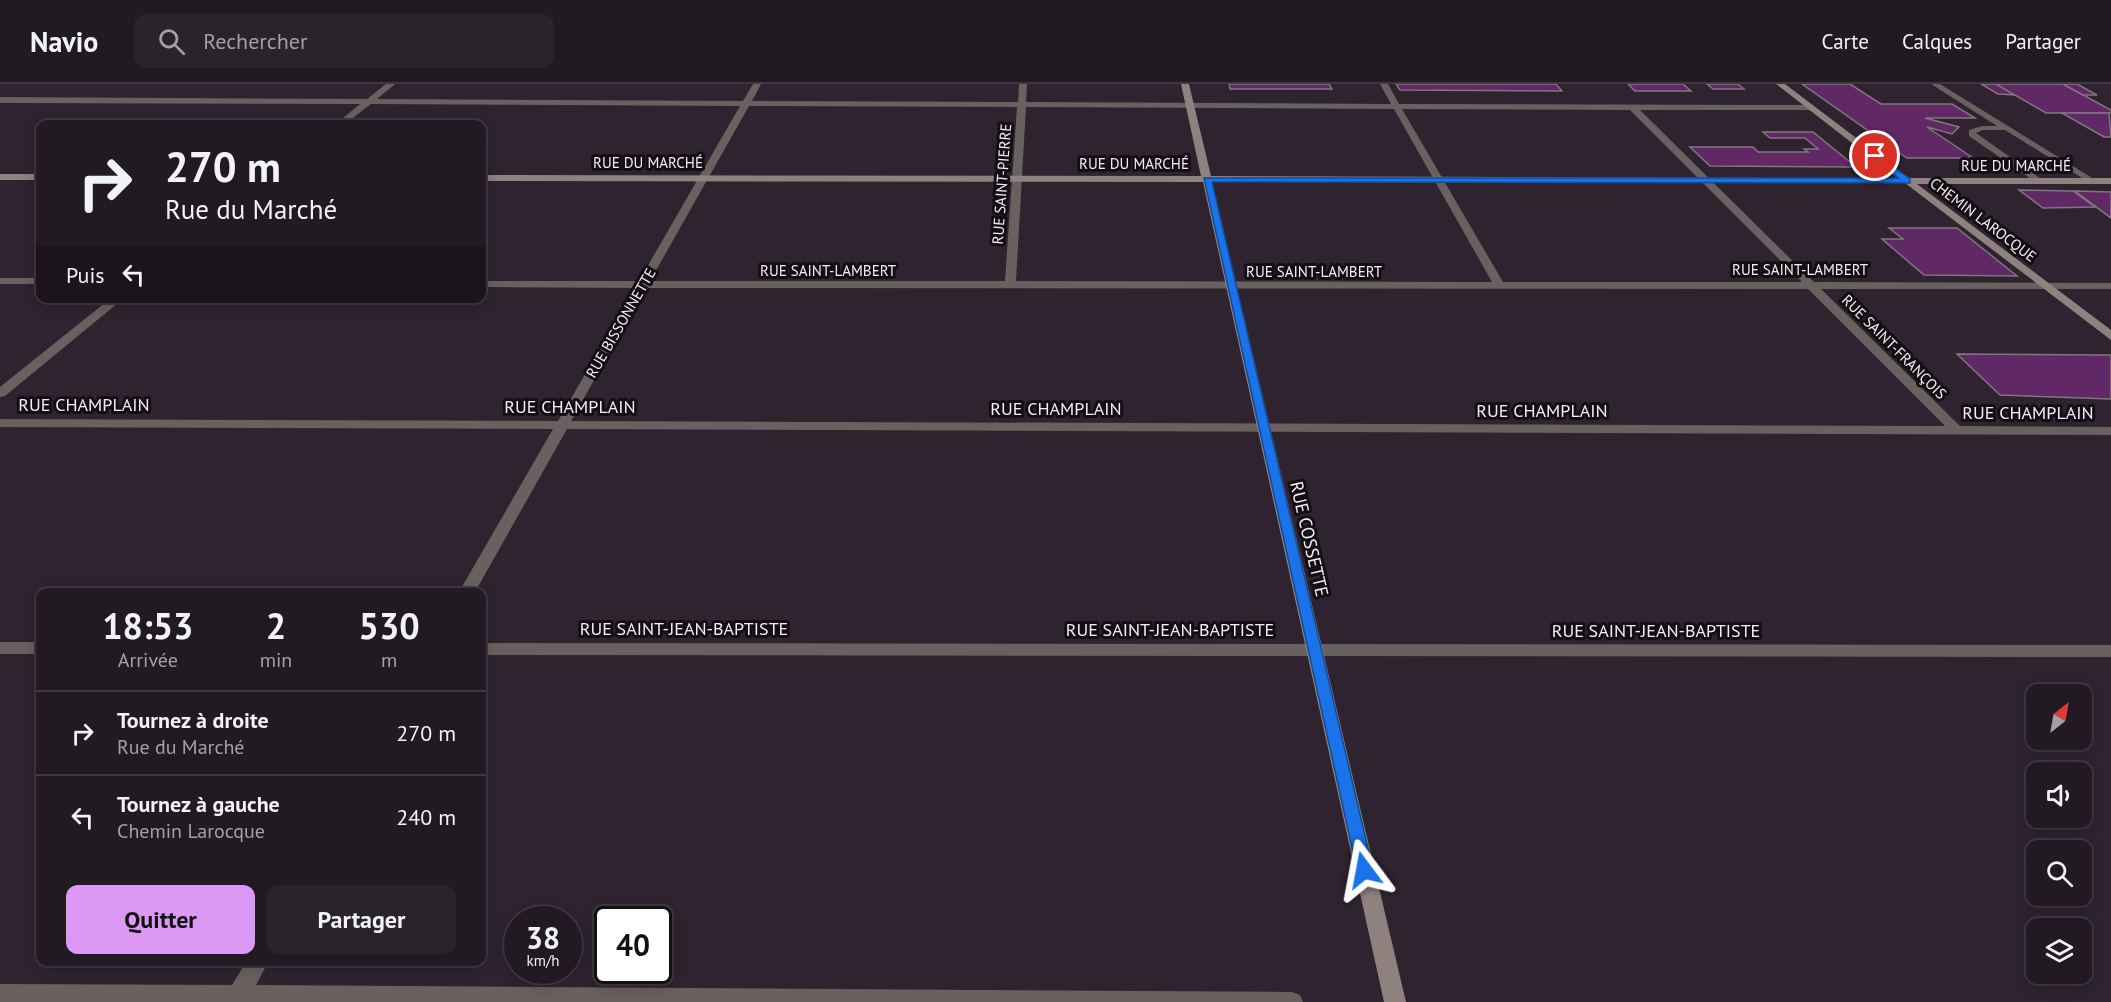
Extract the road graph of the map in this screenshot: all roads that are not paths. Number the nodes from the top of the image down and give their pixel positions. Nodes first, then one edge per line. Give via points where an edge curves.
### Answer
1 (391, 84) edge
2 (756, 84) edge
3 (1023, 84) edge
4 (1185, 84) edge
5 (1384, 84) edge
6 (1780, 84) edge
7 (1935, 84) edge
8 (0, 100) edge
9 (368, 102) junction
10 (746, 103) junction
11 (1022, 104) junction
12 (1190, 105) junction
13 (1397, 106) junction
14 (1632, 107) junction
15 (1811, 108) junction
16 (345, 120) edge
17 (2006, 128) junction
18 (0, 177) edge
19 (36, 177) edge
20 (486, 178) edge
21 (703, 178) junction
22 (1017, 179) junction
23 (1207, 179) junction
24 (1439, 180) junction
25 (1706, 180) junction
26 (1907, 181) junction
27 (2040, 181) junction
28 (2093, 181) junction
29 (2111, 181) edge
30 (0, 281) edge
31 (36, 281) edge
32 (486, 284) edge
33 (1810, 284) junction
34 (642, 286) junction
35 (1010, 286) junction
36 (1231, 286) junction
37 (2045, 286) junction
38 (2111, 286) edge
39 (1500, 287) junction
40 (113, 303) edge
41 (2111, 336) edge
42 (0, 393) edge
43 (0, 423) edge
44 (562, 425) junction
45 (1263, 428) junction
46 (1956, 430) junction
47 (2111, 431) edge
48 (469, 588) edge
49 (0, 648) edge
50 (36, 648) edge
51 (486, 649) edge
52 (1314, 650) junction
53 (2111, 651) edge
54 (255, 966) edge
55 (0, 994) edge
56 (236, 999) edge
57 (1292, 1002) edge
58 (1395, 1002) edge

1 - 9 street
2 - 10 street, RUE BISSONNETTE
3 - 11 street, RUE SAINT-PIERRE
4 - 12 street, RUE COSSETTE
5 - 13 street
6 - 15 street, CHEMIN LAROCQUE
7 - 17 lane
8 - 9 street
9 - 10 street
9 - 16 street
10 - 11 street
10 - 21 street, RUE BISSONNETTE
11 - 12 street
11 - 22 street, RUE SAINT-PIERRE
12 - 13 street
12 - 23 street, RUE COSSETTE
13 - 14 street
13 - 24 street
14 - 15 street
14 - 25 street, RUE SAINT-FRANÇOIS
15 - 26 street, CHEMIN LAROCQUE
17 - 27 lane via 1972,132
17 - 28 lane
18 - 19 street
20 - 21 street, RUE DU MARCHÉ
21 - 22 street, RUE DU MARCHÉ
21 - 34 street, RUE BISSONNETTE
22 - 23 street, RUE DU MARCHÉ
22 - 35 street, RUE SAINT-PIERRE
23 - 24 street, RUE DU MARCHÉ
23 - 36 street, RUE COSSETTE
24 - 25 street, RUE DU MARCHÉ
24 - 39 street
25 - 26 street, RUE DU MARCHÉ
25 - 33 street, RUE SAINT-FRANÇOIS
26 - 27 street, RUE DU MARCHÉ
26 - 37 street, CHEMIN LAROCQUE
27 - 28 street, RUE DU MARCHÉ
28 - 29 street, RUE DU MARCHÉ
30 - 31 street
32 - 34 street, RUE SAINT-LAMBERT
33 - 37 street, RUE SAINT-LAMBERT
33 - 39 street, RUE SAINT-LAMBERT
33 - 46 street, RUE SAINT-FRANÇOIS
34 - 35 street, RUE SAINT-LAMBERT
34 - 44 street, RUE BISSONNETTE
35 - 36 street, RUE SAINT-LAMBERT
36 - 39 street, RUE SAINT-LAMBERT
36 - 45 street, RUE COSSETTE
37 - 38 street, RUE SAINT-LAMBERT
37 - 41 street, CHEMIN LAROCQUE
40 - 42 street
43 - 44 street, RUE CHAMPLAIN
44 - 45 street, RUE CHAMPLAIN
44 - 48 street, RUE BISSONNETTE
45 - 46 street, RUE CHAMPLAIN
45 - 52 street, RUE COSSETTE
46 - 47 street, RUE CHAMPLAIN
49 - 50 street
51 - 52 street, RUE SAINT-JEAN-BAPTISTE
52 - 53 street, RUE SAINT-JEAN-BAPTISTE
52 - 58 street, RUE COSSETTE
54 - 56 street
55 - 56 street
56 - 57 street

